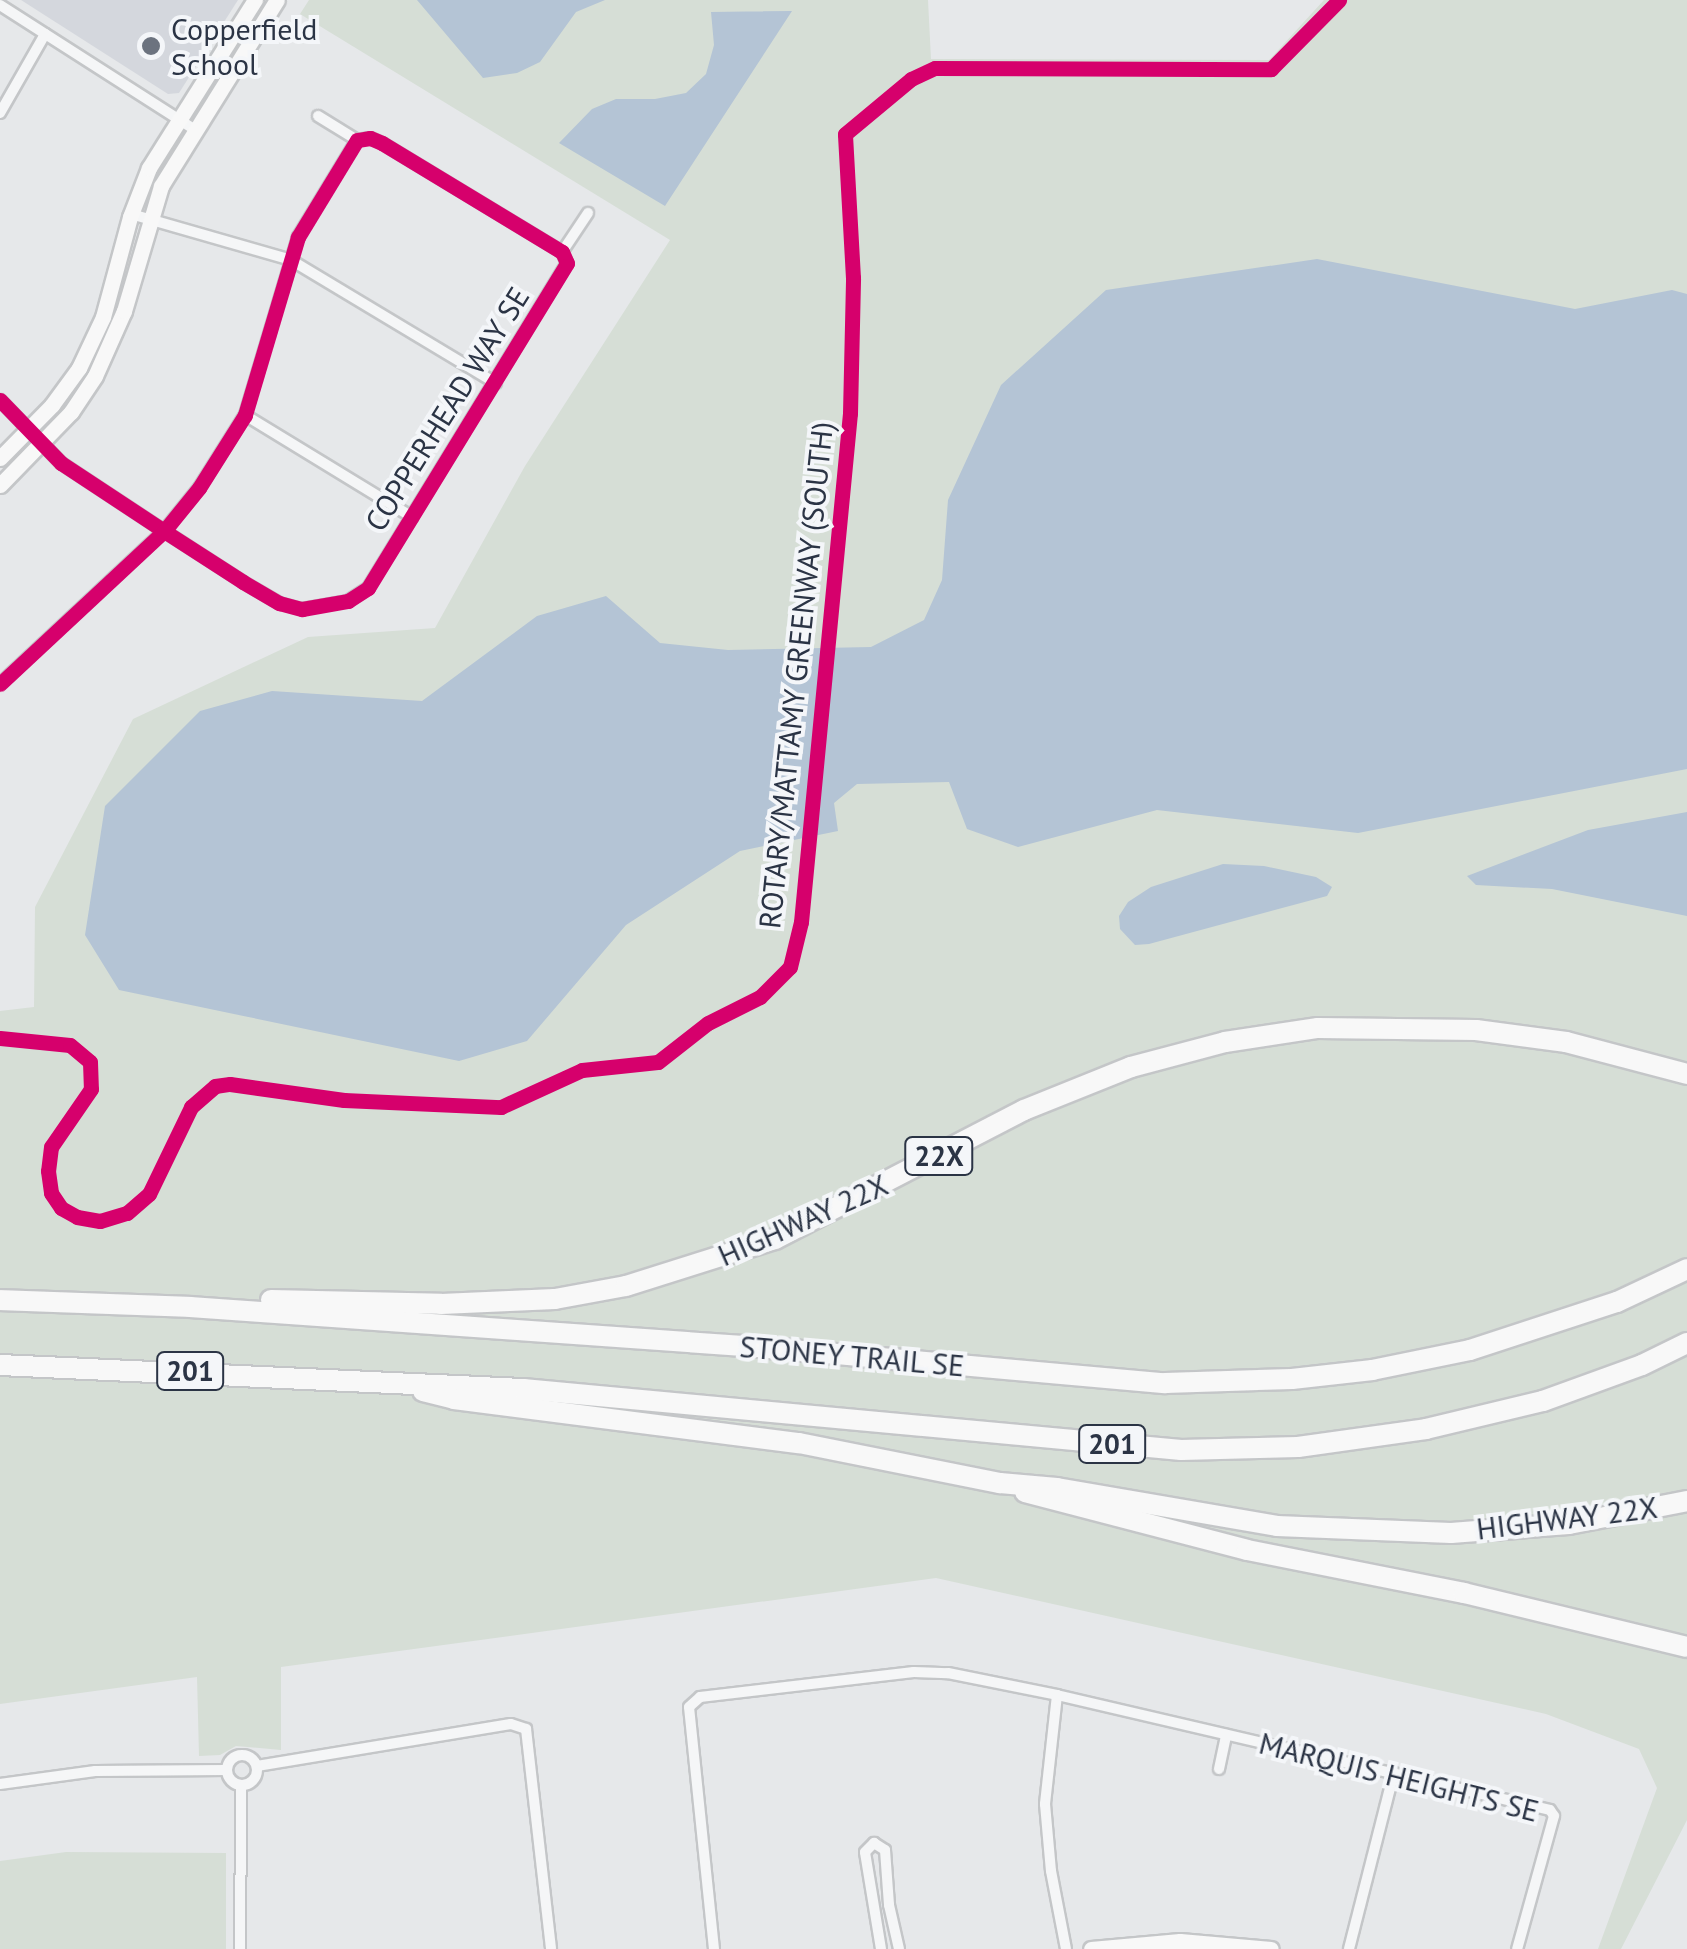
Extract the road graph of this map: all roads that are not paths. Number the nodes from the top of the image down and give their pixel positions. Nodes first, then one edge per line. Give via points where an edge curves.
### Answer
1 (255, 0) edge
2 (278, 0) edge
3 (0, 5) edge
4 (46, 34) junction
5 (0, 113) edge
6 (318, 116) dead end
7 (178, 118) junction
8 (194, 129) junction
9 (357, 140) junction
10 (588, 212) dead end
11 (131, 214) junction
12 (148, 218) junction
13 (562, 252) junction
14 (291, 260) junction
15 (496, 383) junction
16 (0, 400) edge
17 (244, 416) junction
18 (29, 430) junction
19 (42, 444) junction
20 (0, 458) edge
21 (0, 485) edge
22 (412, 517) junction
23 (164, 531) junction
24 (0, 684) edge
25 (1687, 1074) edge
26 (1687, 1269) edge
27 (0, 1300) edge
28 (190, 1307) junction
29 (1687, 1342) edge
30 (0, 1365) edge
31 (380, 1380) junction
32 (1000, 1482) junction
33 (1687, 1501) edge
34 (1687, 1647) edge
35 (1057, 1696) junction
36 (1226, 1734) junction
37 (257, 1766) junction
38 (1219, 1768) dead end
39 (226, 1770) junction
40 (1394, 1772) junction
41 (0, 1784) edge
42 (241, 1786) junction
43 (240, 1949) edge
44 (551, 1949) edge
45 (714, 1949) edge
46 (881, 1949) edge
47 (900, 1949) edge
48 (1066, 1949) edge
49 (1091, 1949) edge
50 (1271, 1949) edge
51 (1350, 1949) edge
52 (1517, 1949) edge

1 - 7 street
2 - 8 street
3 - 4 street
4 - 5 street
4 - 7 street
6 - 9 street
7 - 8 street
7 - 11 street
8 - 12 street
9 - 13 street via 382,143
9 - 14 street via 310,214
10 - 13 street, COPPERHEAD WAY SE
11 - 12 street
11 - 18 street via 92,344
12 - 14 street
12 - 19 street via 106,356 84,396
13 - 15 street, COPPERHEAD WAY SE via 563,275
14 - 15 street
14 - 17 street
15 - 22 street, COPPERHEAD WAY SE
16 - 18 street, COPPERHEAD WAY SE
17 - 22 street
17 - 23 street
18 - 19 street, COPPERHEAD WAY SE
18 - 20 street
19 - 21 street
19 - 23 street, COPPERHEAD WAY SE
22 - 23 street, COPPERHEAD WAY SE via 368,588 348,601 302,610 267,596
23 - 24 street
25 - 28 highway, HIGHWAY 22X / 22X via 1566,1042 1476,1030 1318,1028 1244,1039 1131,1066 1024,1110 775,1239 626,1286 556,1299 252,1299
26 - 28 highway, STONEY TRAIL SE / 201 via 1617,1302 1470,1350 1292,1379 1165,1383
27 - 28 highway, STONEY TRAIL SE / 201
29 - 31 highway, STONEY TRAIL SE / 201 via 1543,1401 1426,1429 1298,1447 1181,1450
30 - 31 highway, STONEY TRAIL SE / 201
31 - 32 highway, HIGHWAY 22X via 454,1400 800,1443
32 - 33 highway, HIGHWAY 22X via 1361,1533 1570,1524
32 - 34 highway via 1052,1502 1229,1545
35 - 36 street, MARQUIS HEIGHTS SE
35 - 45 street, MARQUIS HEIGHTS SE via 914,1672 700,1697 689,1707
35 - 48 street via 1045,1804
36 - 38 street, MARQUIS HEIGHTS SE
36 - 40 street, MARQUIS HEIGHTS SE
37 - 39 street via 238,1755
37 - 42 street via 254,1780
37 - 44 street via 512,1724 526,1729
39 - 41 street via 96,1771
39 - 42 street
40 - 51 street
40 - 52 street, MARQUIS HEIGHTS SE via 1550,1810 1554,1816
42 - 43 street
46 - 47 street via 865,1852 874,1843 884,1850
49 - 50 street via 1180,1941

